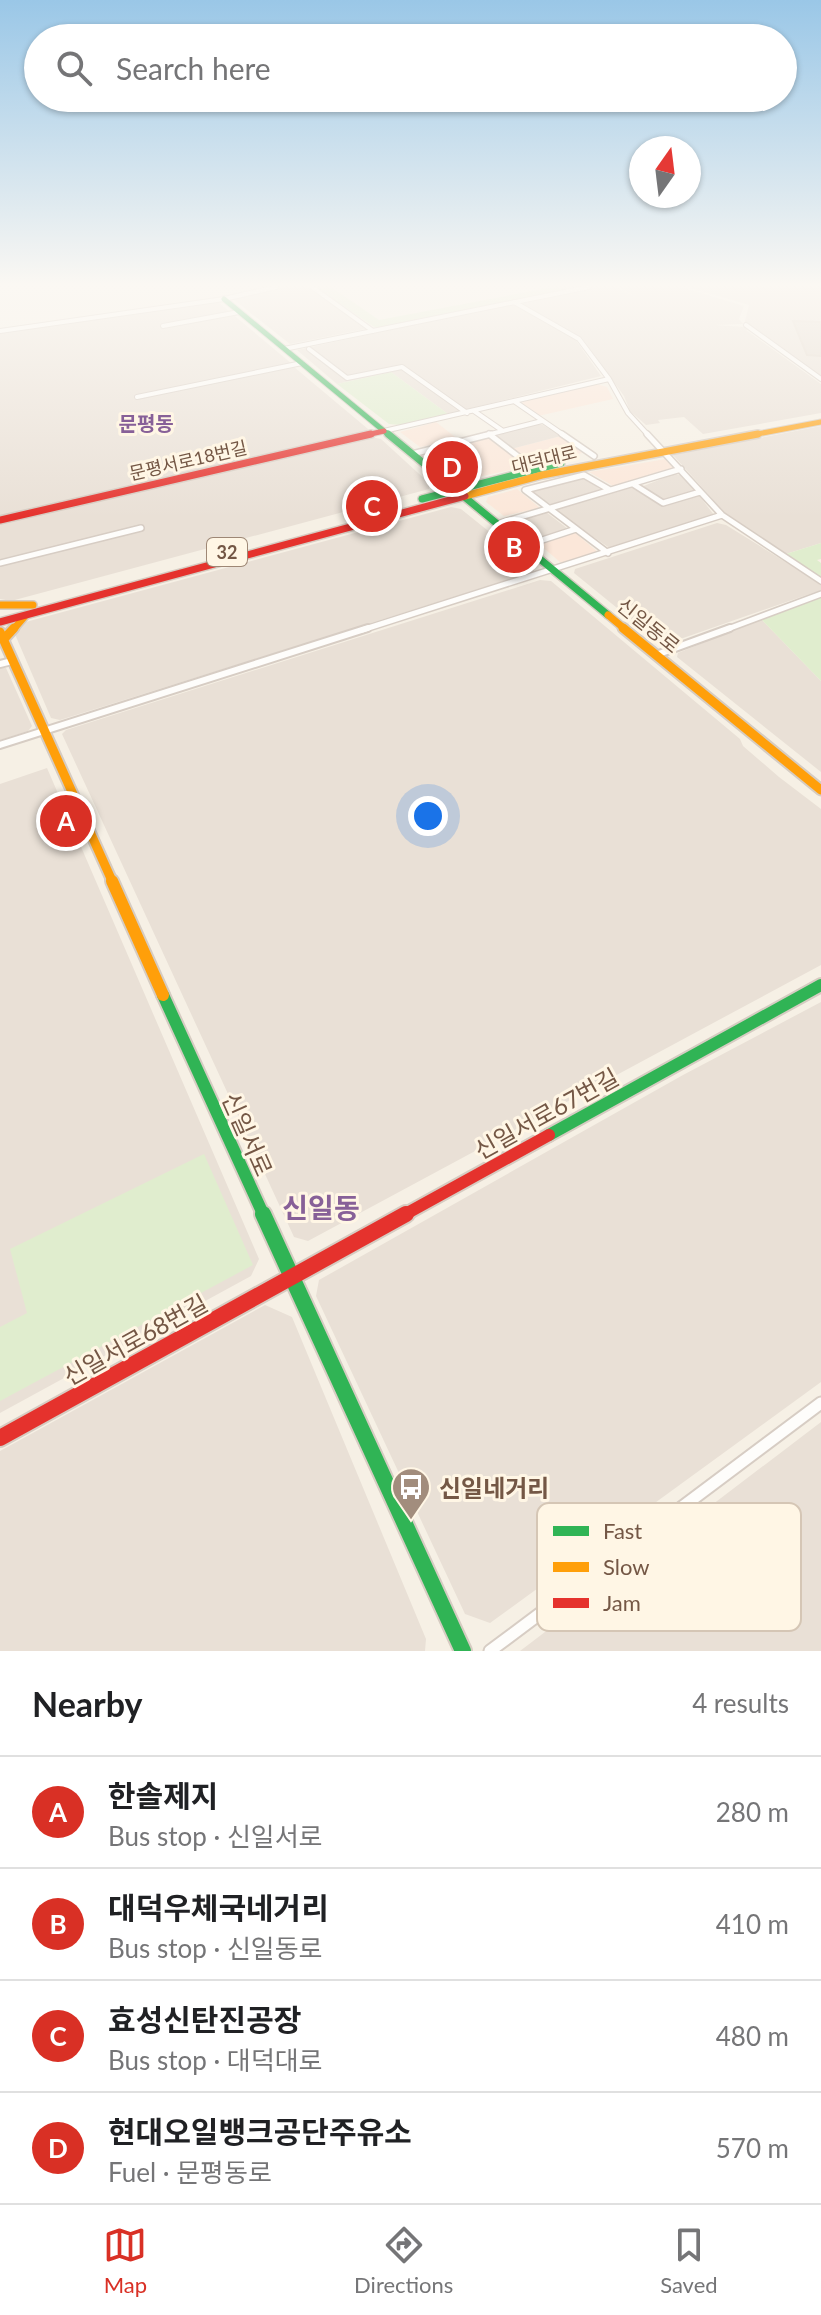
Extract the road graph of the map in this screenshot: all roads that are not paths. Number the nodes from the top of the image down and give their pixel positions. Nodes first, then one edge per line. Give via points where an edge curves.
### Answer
1 (297, 364) edge
2 (303, 364) edge
3 (329, 364) edge
4 (598, 364) edge
5 (800, 364) edge
6 (609, 379) junction
7 (821, 379) edge
8 (137, 397) dead end
9 (514, 401) junction
10 (474, 411) junction
11 (467, 413) junction
12 (821, 419) edge
13 (542, 421) junction
14 (384, 431) junction
15 (503, 431) junction
16 (489, 434) junction
17 (662, 448) junction
18 (412, 454) junction
19 (594, 456) junction
20 (524, 461) dead end
21 (681, 469) junction
22 (633, 484) junction
23 (610, 490) junction
24 (457, 492) junction
25 (700, 492) junction
26 (549, 508) junction
27 (722, 515) junction
28 (0, 520) edge
29 (497, 524) junction
30 (141, 528) dead end
31 (576, 529) junction
32 (524, 546) junction
33 (608, 553) junction
34 (0, 563) edge
35 (554, 571) junction
36 (821, 581) edge
37 (821, 594) edge
38 (0, 605) edge
39 (33, 608) junction
40 (0, 614) edge
41 (0, 622) edge
42 (1, 636) edge
43 (656, 655) junction
44 (12, 661) junction
45 (0, 664) edge
46 (46, 731) junction
47 (0, 745) edge
48 (821, 790) edge
49 (821, 985) edge
50 (289, 1276) junction
51 (821, 1403) edge
52 (0, 1438) edge
53 (688, 1503) edge
54 (537, 1616) edge
55 (463, 1651) edge
56 (490, 1651) edge

1 - 8 street
2 - 14 main road, 신일동로
3 - 11 street via 347,378 402,367
4 - 6 street
5 - 7 street
6 - 9 street
6 - 17 street via 628,413
9 - 10 street
9 - 13 street
10 - 11 street
10 - 15 street
11 - 14 street
12 - 17 main road, 대덕대로 / 32
13 - 15 street
13 - 19 street
14 - 18 main road, 신일동로
14 - 28 main road, 문평서로18번길
15 - 16 street
16 - 18 street
16 - 20 street
17 - 19 main road, 대덕대로 / 32
17 - 21 street
17 - 24 main road, 대덕대로 / 32
18 - 24 main road, 신일동로
19 - 24 main road, 대덕대로 / 32
21 - 22 street
21 - 25 street
22 - 23 street
22 - 25 street via 663,503
23 - 26 street
23 - 26 street via 584,475 525,490
24 - 29 main road, 신일동로
24 - 39 main road, 대덕대로 / 32
25 - 27 street
26 - 29 street
26 - 31 street
27 - 33 street
27 - 36 street
29 - 32 main road, 신일동로
30 - 34 street
31 - 32 street
31 - 33 street
32 - 35 main road, 신일동로
33 - 35 street
35 - 43 main road, 신일동로
35 - 46 street
37 - 43 street
38 - 39 main road
39 - 40 main road, 대덕대로 / 32
39 - 41 main road, 대덕대로 / 32
39 - 42 main road
42 - 44 main road, 신일서로
43 - 48 main road, 신일동로
44 - 45 street
44 - 46 main road, 신일서로
46 - 47 street
46 - 50 main road, 신일서로
49 - 50 main road, 신일서로67번길
50 - 52 main road, 신일서로68번길
50 - 55 main road, 신일서로
51 - 53 street
54 - 56 street

